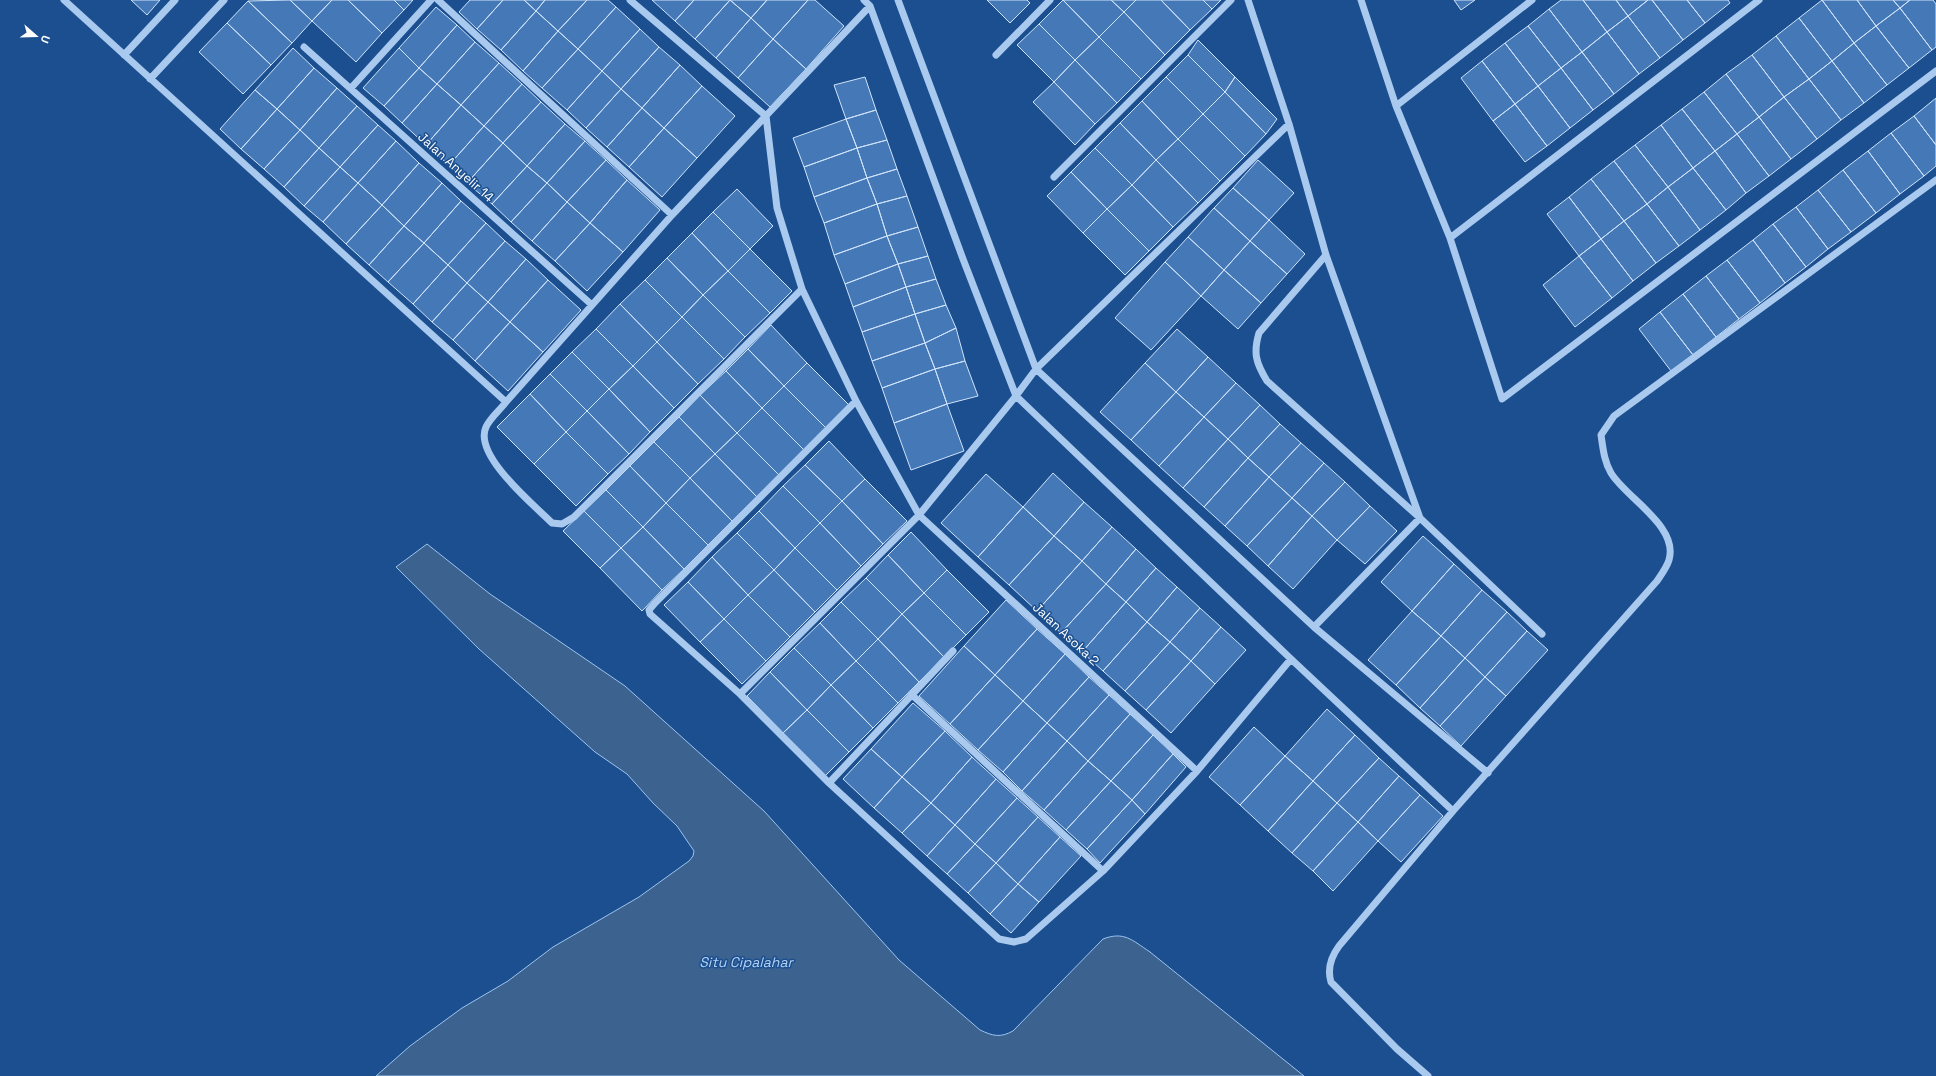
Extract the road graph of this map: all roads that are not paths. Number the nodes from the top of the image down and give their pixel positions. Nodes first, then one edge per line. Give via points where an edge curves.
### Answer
1 (64, 0) edge
2 (175, 0) edge
3 (224, 0) edge
4 (431, 0) edge
5 (438, 0) edge
6 (630, 0) edge
7 (864, 0) edge
8 (898, 0) edge
9 (1050, 0) edge
10 (1231, 0) edge
11 (1248, 0) edge
12 (1361, 0) edge
13 (1532, 0) edge
14 (1759, 0) edge
15 (870, 6) junction
16 (304, 47) dead end
17 (124, 55) junction
18 (996, 55) dead end
19 (1936, 71) edge
20 (150, 79) junction
21 (351, 88) junction
22 (1396, 106) junction
23 (766, 116) junction
24 (1289, 124) junction
25 (1054, 177) dead end
26 (1936, 180) edge
27 (672, 215) junction
28 (1450, 238) junction
29 (1326, 255) junction
30 (802, 289) junction
31 (592, 305) junction
32 (1036, 369) junction
33 (1016, 396) junction
34 (856, 401) junction
35 (506, 402) junction
36 (920, 515) junction
37 (1420, 518) junction
38 (1314, 627) junction
39 (1542, 634) dead end
40 (953, 651) dead end
41 (1290, 659) junction
42 (740, 694) junction
43 (911, 694) junction
44 (1196, 771) junction
45 (1488, 773) junction
46 (829, 783) junction
47 (1453, 811) junction
48 (1103, 871) junction
49 (1428, 1076) edge

1 - 17 street
2 - 17 street
3 - 20 street
4 - 21 street
5 - 27 street
6 - 23 street
7 - 15 street
8 - 32 street
9 - 18 street
10 - 25 street
11 - 24 street
12 - 22 street
13 - 22 street
14 - 28 street
15 - 23 street
15 - 33 street
16 - 21 street, Jalan Anyelir 14
17 - 20 street
19 - 28 street via 1502,398
20 - 35 street
21 - 31 street, Jalan Anyelir 14
22 - 28 street
23 - 27 street
23 - 30 street, Jalan Asoka 2 via 777,208
24 - 29 street
24 - 32 street
26 - 45 street via 1614,416 1601,434 1604,457 1611,474 1660,525 1668,540 1669,559 1657,582
27 - 31 street
29 - 37 street
29 - 37 street via 1259,333 1254,348 1260,370 1267,381
30 - 34 street, Jalan Asoka 2
30 - 35 street via 574,517 562,524 552,523 495,464 485,446 486,427
31 - 35 street
32 - 33 street
32 - 38 street
33 - 36 street
33 - 41 street
34 - 36 street, Jalan Asoka 2
34 - 42 street via 649,610 653,618
36 - 42 street
36 - 44 street, Jalan Asoka 2
37 - 38 street
37 - 39 street
38 - 45 street
40 - 43 street
41 - 44 street
41 - 47 street
42 - 46 street
43 - 46 street
43 - 48 street
44 - 48 street
45 - 47 street
46 - 48 street via 999,939 1014,942 1026,939
47 - 49 street via 1339,946 1333,954 1329,975 1331,982 1397,1050

